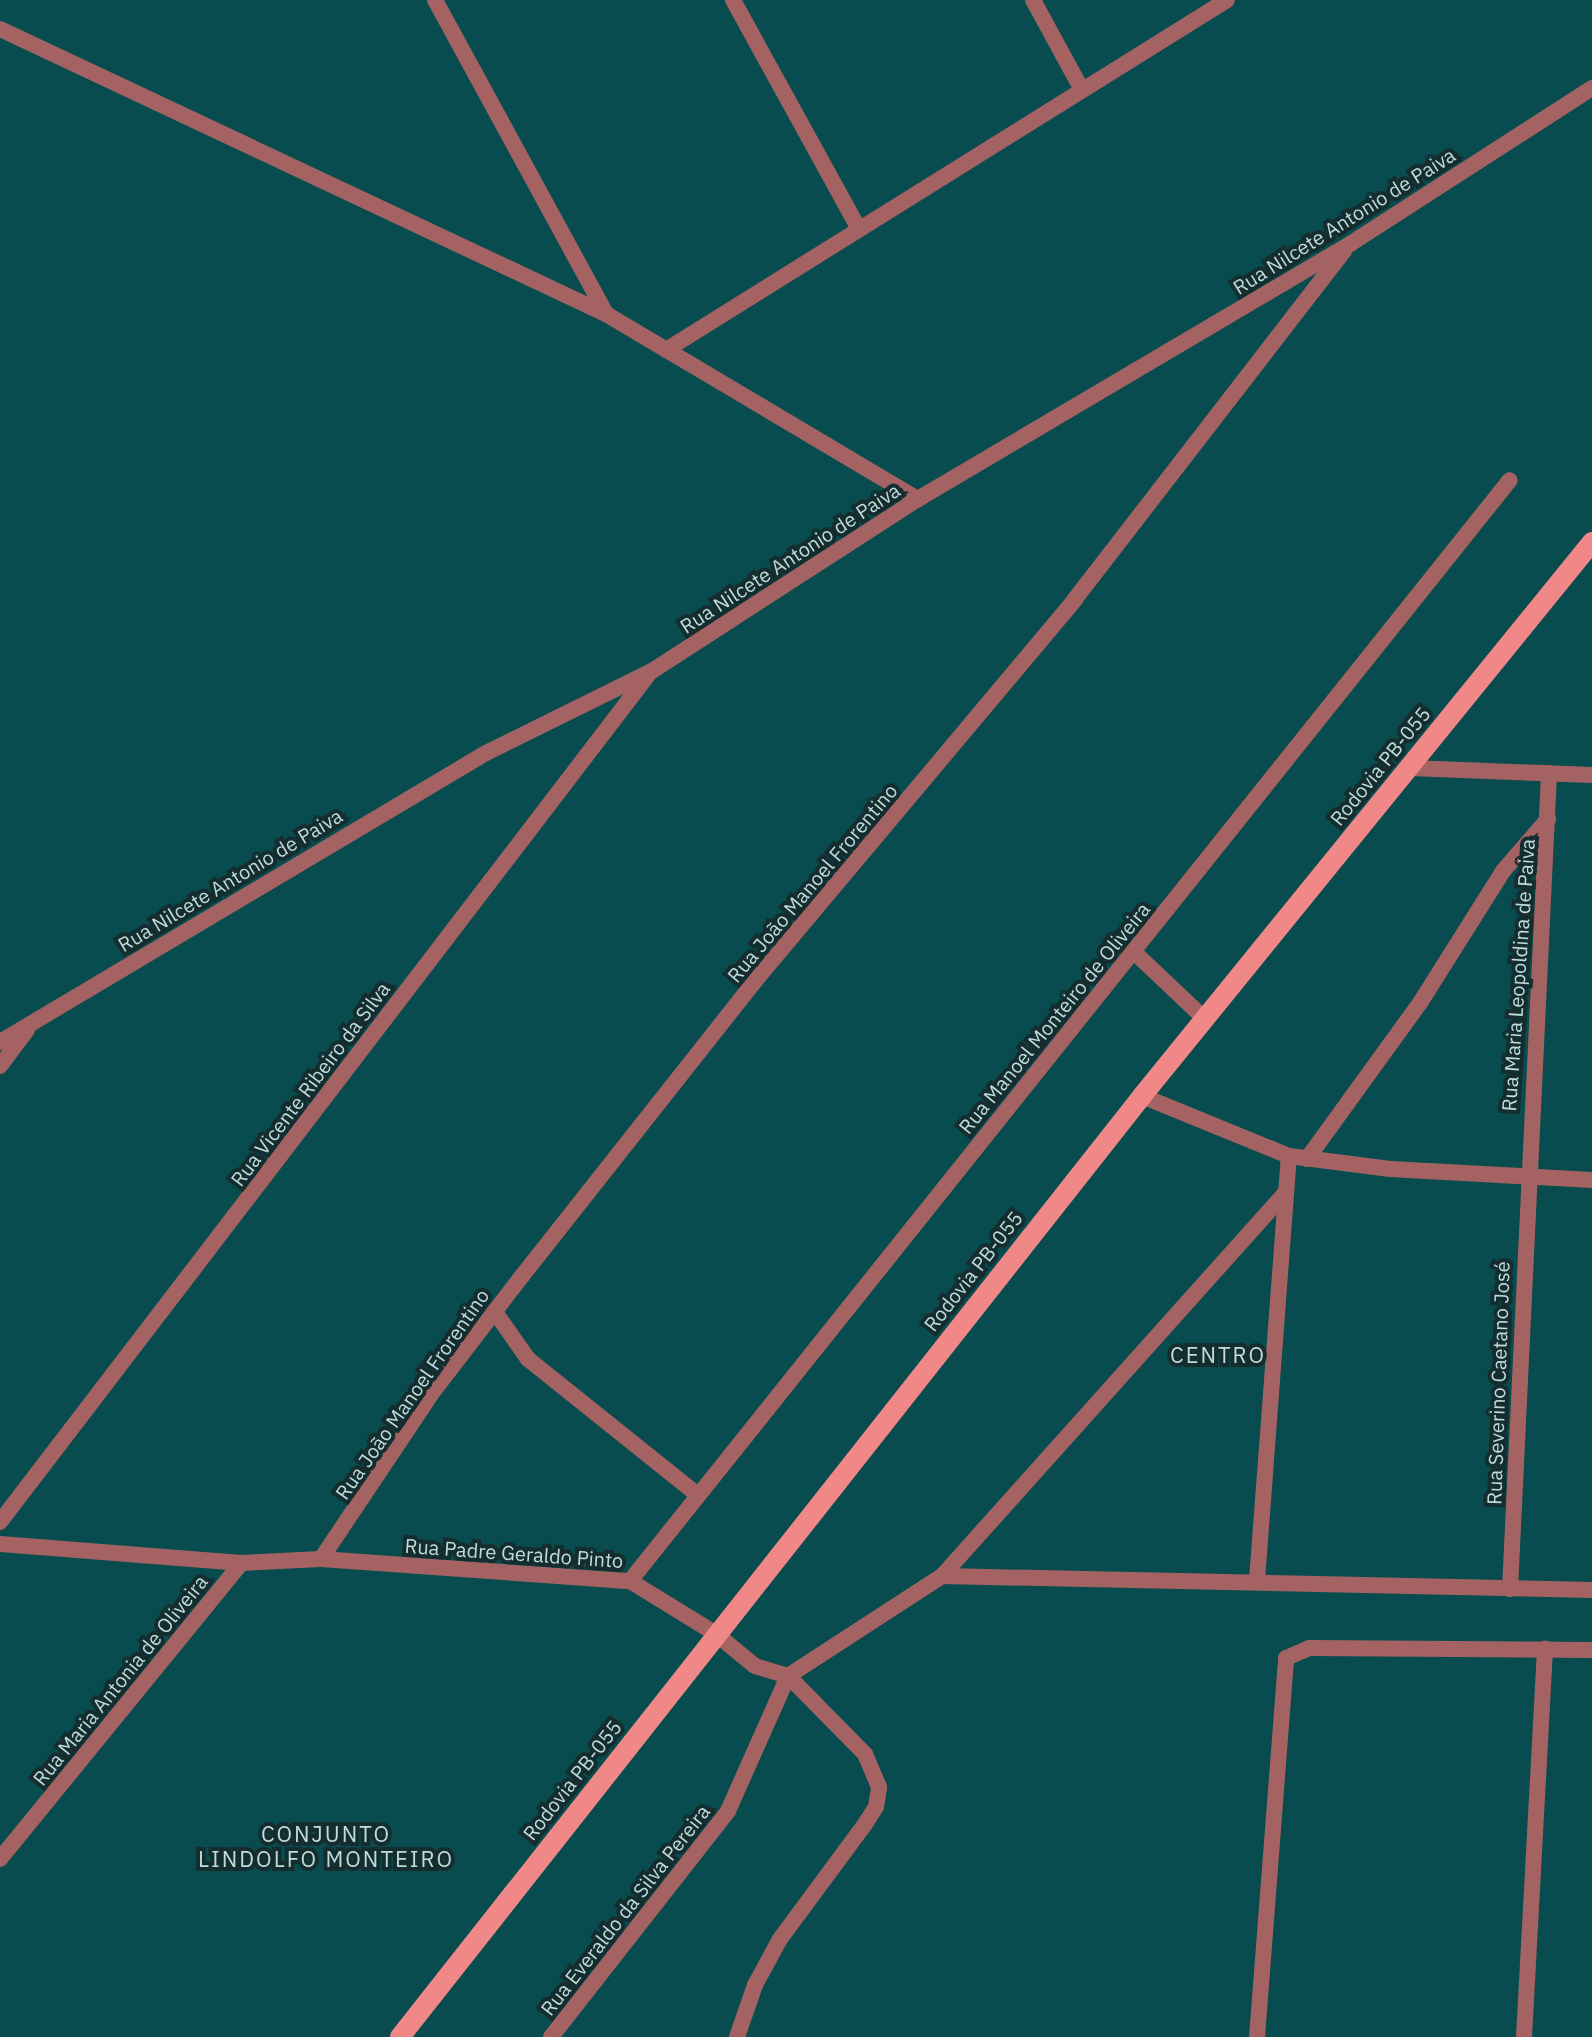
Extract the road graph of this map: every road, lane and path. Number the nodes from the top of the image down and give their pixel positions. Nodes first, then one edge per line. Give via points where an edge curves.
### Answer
1 (435, 0) edge
2 (733, 0) edge
3 (1033, 0) edge
4 (1227, 0) edge
5 (0, 29) edge
6 (1592, 88) edge
7 (1082, 90) junction
8 (858, 227) junction
9 (1350, 244) junction
10 (606, 314) junction
11 (666, 350) junction
12 (1510, 480) dead end
13 (918, 499) junction
14 (1592, 542) edge
15 (652, 671) junction
16 (1410, 768) junction
17 (1549, 773) junction
18 (1592, 775) edge
19 (1548, 819) junction
20 (1133, 951) junction
21 (1205, 1019) junction
22 (32, 1022) junction
23 (0, 1042) edge
24 (0, 1066) edge
25 (1142, 1096) junction
26 (1289, 1156) junction
27 (1307, 1159) junction
28 (1526, 1179) junction
29 (1592, 1180) edge
30 (1286, 1192) junction
31 (495, 1312) junction
32 (698, 1495) junction
33 (0, 1522) edge
34 (0, 1544) edge
35 (321, 1559) junction
36 (241, 1563) junction
37 (942, 1576) junction
38 (1257, 1580) junction
39 (630, 1581) junction
40 (1510, 1589) junction
41 (1592, 1590) edge
42 (716, 1634) junction
43 (1545, 1649) junction
44 (1592, 1650) edge
45 (788, 1676) junction
46 (0, 1859) edge
47 (400, 2037) edge
48 (551, 2037) edge
49 (737, 2037) edge
50 (1257, 2037) edge
51 (1524, 2037) edge

1 - 10 street
2 - 8 street
3 - 7 street
4 - 7 street
5 - 10 street
6 - 9 street, Rua Nilcete Antonio de Paiva
7 - 8 street
8 - 11 street
9 - 13 street, Rua Nilcete Antonio de Paiva
9 - 31 street, Rua João Manoel Frorentino via 1075,599 755,981
10 - 11 street
11 - 13 street
12 - 20 street, Rua Manoel Monteiro de Oliveira
13 - 15 street, Rua Nilcete Antonio de Paiva
14 - 16 main road, Rodovia PB-055
15 - 22 street, Rua Nilcete Antonio de Paiva via 486,753
15 - 33 street, Rua Vicente Ribeiro da Silva
16 - 17 street
16 - 21 main road, Rodovia PB-055
17 - 18 street
17 - 19 street, Rua Maria Leopoldina de Paiva
19 - 27 street via 1503,871 1420,1003
19 - 28 street, Rua Maria Leopoldina de Paiva
20 - 21 street
20 - 32 street, Rua Manoel Monteiro de Oliveira
21 - 25 main road, Rodovia PB-055
22 - 23 street, Rua Nilcete Antonio de Paiva
22 - 24 street
25 - 26 street
25 - 42 main road, Rodovia PB-055
26 - 27 street
26 - 30 street
27 - 28 street
28 - 29 street
28 - 40 street, Rua Severino Caetano José
30 - 37 street
30 - 38 street
31 - 32 street via 528,1359
31 - 35 street, Rua João Manoel Frorentino via 435,1389
32 - 39 street, Rua Manoel Monteiro de Oliveira
34 - 36 street, Rua Padre Geraldo Pinto
35 - 36 street, Rua Padre Geraldo Pinto
35 - 39 street, Rua Padre Geraldo Pinto
36 - 46 street, Rua Maria Antonia de Oliveira
37 - 38 street
37 - 45 street
38 - 40 street
39 - 42 street, Rua Padre Geraldo Pinto
40 - 41 street
42 - 45 street, Rua Padre Geraldo Pinto via 755,1666
42 - 47 main road, Rodovia PB-055
43 - 44 street
43 - 50 street via 1295,1651 1286,1658
43 - 51 street
45 - 48 street, Rua Everaldo da Silva Pereira via 728,1811
45 - 49 street via 865,1754 879,1787 876,1807 865,1824 780,1939 755,1985

